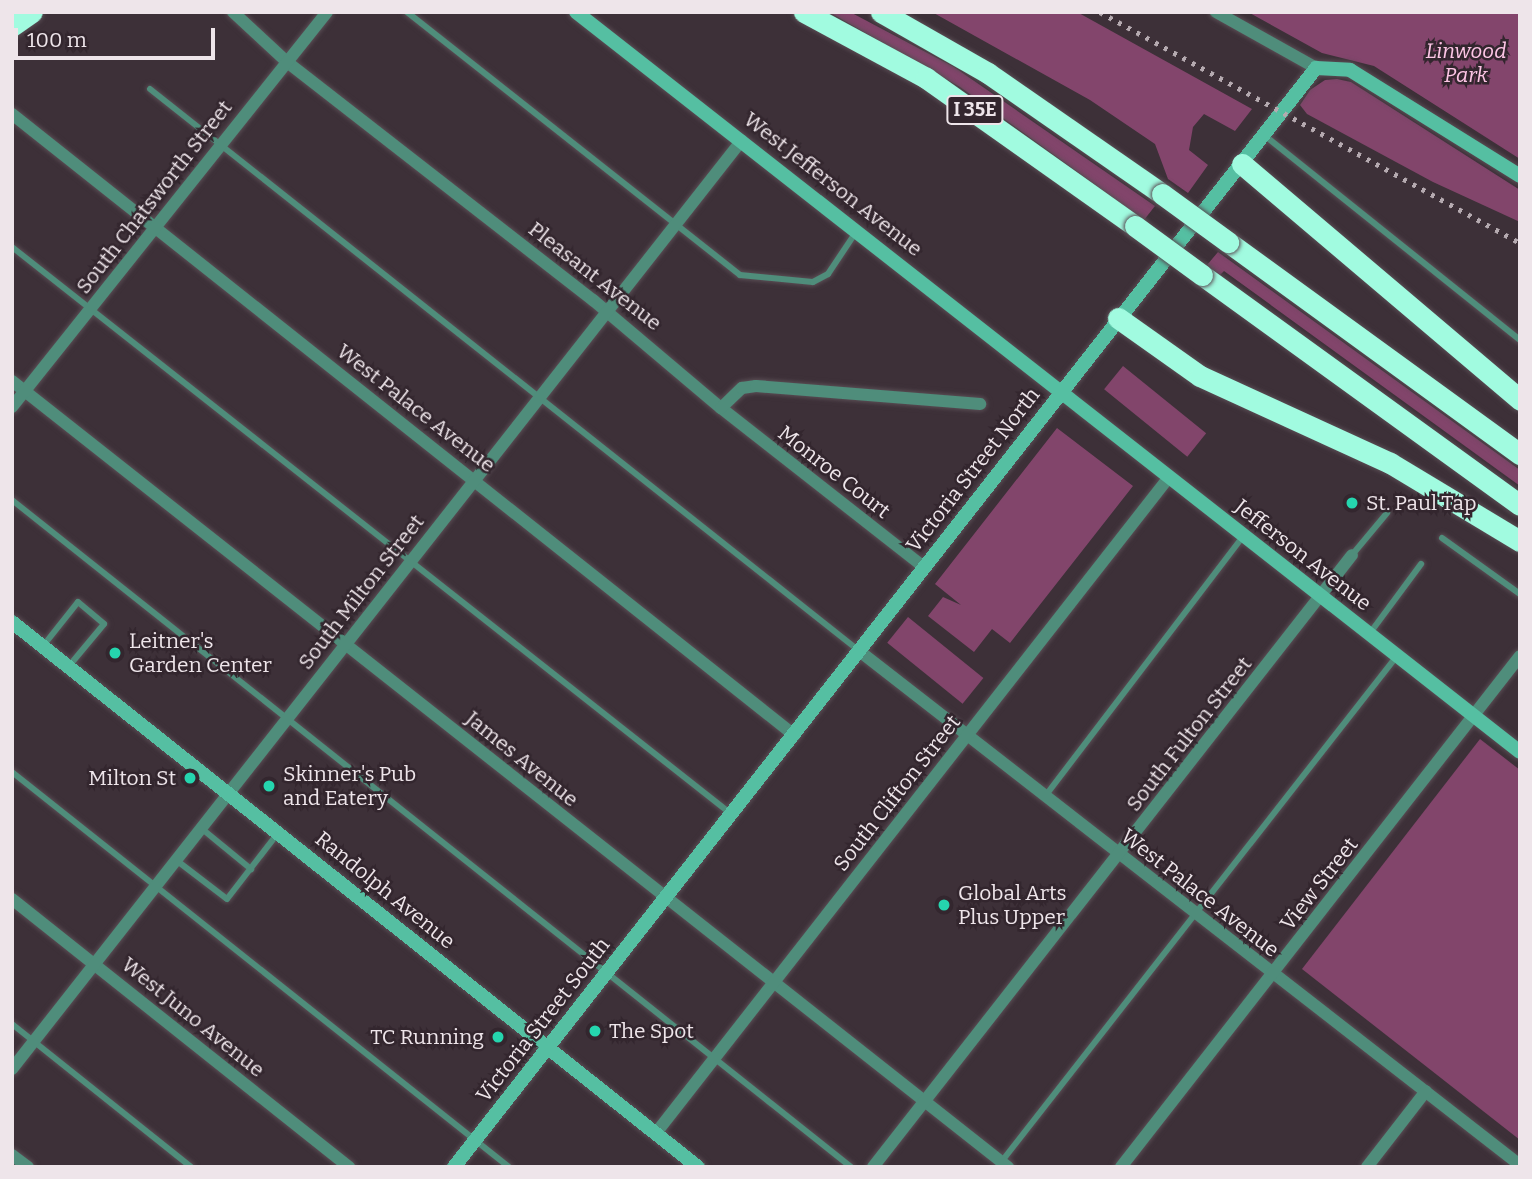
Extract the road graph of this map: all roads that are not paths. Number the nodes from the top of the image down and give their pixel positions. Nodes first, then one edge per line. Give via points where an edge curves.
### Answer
1 (32, 12) edge
2 (233, 12) edge
3 (327, 12) edge
4 (407, 12) edge
5 (576, 12) edge
6 (804, 12) edge
7 (881, 12) edge
8 (1216, 12) edge
9 (12, 26) edge
10 (287, 62) junction
11 (1316, 68) junction
12 (150, 89) dead end
13 (12, 114) edge
14 (1264, 135) junction
15 (742, 140) junction
16 (220, 146) junction
17 (1242, 164) junction
18 (1520, 176) edge
19 (676, 224) junction
20 (156, 227) junction
21 (857, 231) junction
22 (12, 247) edge
23 (91, 308) junction
24 (603, 313) junction
25 (1118, 318) junction
26 (1520, 341) edge
27 (12, 382) edge
28 (25, 391) junction
29 (1062, 391) junction
30 (538, 397) junction
31 (1520, 400) edge
32 (980, 404) dead end
33 (12, 407) edge
34 (720, 408) junction
35 (1520, 454) edge
36 (1169, 477) junction
37 (474, 479) junction
38 (12, 500) edge
39 (1520, 505) edge
40 (1387, 513) dead end
41 (1244, 535) junction
42 (1442, 538) dead end
43 (1520, 541) edge
44 (1352, 555) joint
45 (410, 560) junction
46 (1421, 564) dead end
47 (923, 567) junction
48 (1520, 594) edge
49 (1321, 596) junction
50 (12, 622) edge
51 (1369, 634) junction
52 (346, 642) junction
53 (43, 646) junction
54 (858, 650) junction
55 (1397, 656) junction
56 (1520, 656) edge
57 (69, 666) junction
58 (1474, 716) junction
59 (286, 719) junction
60 (794, 735) junction
61 (967, 735) junction
62 (1520, 752) edge
63 (12, 772) edge
64 (229, 792) junction
65 (1044, 798) junction
66 (731, 814) junction
67 (201, 828) junction
68 (279, 832) junction
69 (1119, 854) junction
70 (176, 860) junction
71 (251, 869) junction
72 (156, 886) junction
73 (12, 898) edge
74 (664, 898) junction
75 (1195, 912) junction
76 (95, 963) junction
77 (606, 973) junction
78 (1273, 974) junction
79 (772, 982) junction
80 (12, 1024) edge
81 (34, 1042) junction
82 (547, 1047) junction
83 (712, 1060) junction
84 (12, 1069) edge
85 (1426, 1091) junction
86 (927, 1103) junction
87 (656, 1133) junction
88 (475, 1140) junction
89 (12, 1155) edge
90 (1005, 1164) edge
91 (1520, 1164) edge
92 (28, 1167) edge
93 (191, 1167) edge
94 (349, 1167) edge
95 (454, 1167) edge
96 (509, 1167) edge
97 (698, 1167) edge
98 (851, 1167) edge
99 (873, 1167) edge
100 (1121, 1167) edge
101 (1367, 1167) edge

1 - 9 highway
2 - 10 street, Pleasant Avenue
3 - 10 street, South Chatsworth Street
4 - 19 lane
5 - 15 street, West Jefferson Avenue
6 - 39 highway, I 35E, bridge via 936,85
7 - 35 highway, I 35E, bridge via 988,72
8 - 11 street
10 - 16 street, South Chatsworth Street
10 - 24 street, Pleasant Avenue via 593,300
11 - 14 street, Victoria Street North
11 - 18 street via 1350,70
12 - 16 lane
13 - 20 street, West Palace Avenue
14 - 17 street, Victoria Street North
14 - 26 lane
15 - 19 street, South Milton Street
15 - 21 street, West Jefferson Avenue
16 - 20 street, South Chatsworth Street
16 - 30 lane
17 - 25 street, Victoria Street North
17 - 31 highway
19 - 21 lane via 740,275 813,282 828,274
19 - 24 street, South Milton Street
20 - 23 street, South Chatsworth Street
20 - 37 street, West Palace Avenue
21 - 29 street, West Jefferson Avenue
22 - 23 lane
23 - 28 street, South Chatsworth Street
23 - 45 lane
24 - 30 street, South Milton Street
24 - 34 street, Pleasant Avenue via 666,358
25 - 29 street, Victoria Street North
25 - 43 highway via 1200,376 1390,463
27 - 28 street, James Avenue
28 - 33 street, South Chatsworth Street
28 - 52 street, James Avenue
29 - 36 street, Jefferson Avenue
29 - 47 street, Victoria Street North
30 - 37 street, South Milton Street
30 - 54 lane
32 - 34 street via 756,386 742,388
34 - 47 street, Monroe Court
36 - 41 street, Jefferson Avenue
36 - 61 street, South Clifton Street
37 - 45 street, South Milton Street
37 - 60 street, West Palace Avenue
38 - 59 lane
40 - 44 lane
41 - 49 street, Jefferson Avenue
41 - 65 lane
42 - 48 lane
44 - 49 street, South Fulton Street
45 - 52 street, South Milton Street
45 - 66 lane
46 - 51 lane
47 - 54 street, Victoria Street North
49 - 51 street, Jefferson Avenue
49 - 69 street, South Fulton Street
50 - 53 street, Randolph Avenue
51 - 55 street, Jefferson Avenue
52 - 59 street, South Milton Street
52 - 74 street, James Avenue
53 - 57 street, Randolph Avenue
53 - 57 lane via 78,602 104,624
54 - 60 street, Victoria Street North
54 - 61 street, West Palace Avenue
55 - 58 street, Jefferson Avenue
55 - 75 lane
56 - 58 street, View Street
57 - 64 street, Randolph Avenue
58 - 62 street, Jefferson Avenue
58 - 78 street, View Street
59 - 64 street, South Milton Street
59 - 77 lane
60 - 66 street, Victoria Street North
61 - 65 street, West Palace Avenue
61 - 79 street, South Clifton Street
63 - 72 lane
64 - 67 street, South Milton Street
64 - 68 street, Randolph Avenue
65 - 69 street, West Palace Avenue
66 - 74 street, Victoria Street North
67 - 70 street, South Milton Street
67 - 71 lane
68 - 71 lane
68 - 82 street, Randolph Avenue
69 - 75 street, West Palace Avenue
69 - 86 street, South Fulton Street
70 - 71 lane via 227,900
70 - 72 street, South Milton Street
72 - 76 street, South Milton Street
72 - 88 lane
73 - 76 street, West Juno Avenue
74 - 77 street, Victoria Street South
74 - 79 street, James Avenue
75 - 78 street, West Palace Avenue
75 - 90 lane
76 - 81 street, South Milton Street
76 - 94 street, West Juno Avenue
77 - 82 street, Victoria Street South
77 - 83 lane
78 - 85 street, West Palace Avenue
78 - 100 street, View Street
79 - 83 street, South Clifton Street
79 - 86 street, James Avenue
80 - 81 lane
81 - 84 street, South Milton Street
81 - 93 lane
82 - 87 street, Randolph Avenue
82 - 88 street, Victoria Street South
83 - 87 street, South Clifton Street
83 - 98 lane
85 - 91 street, West Palace Avenue
85 - 101 street
86 - 90 street, James Avenue
86 - 99 street, South Fulton Street
87 - 97 street, Randolph Avenue
88 - 95 street, Victoria Street South
88 - 96 lane
89 - 92 street

